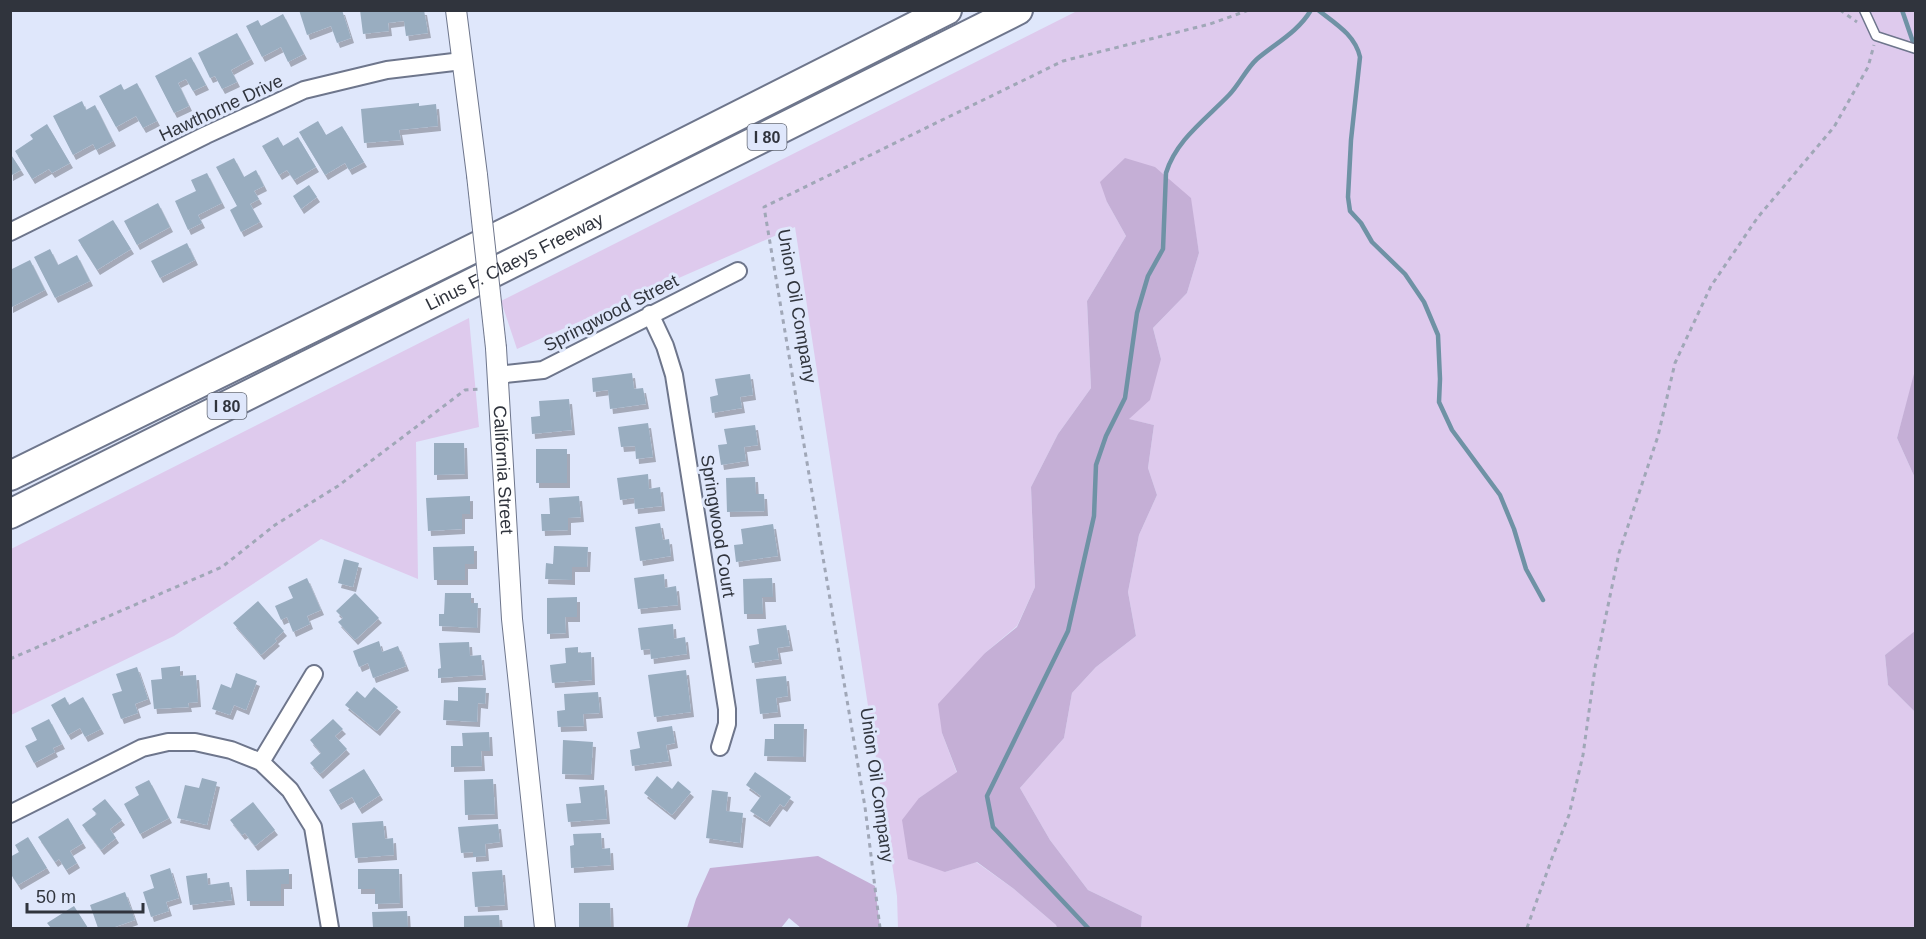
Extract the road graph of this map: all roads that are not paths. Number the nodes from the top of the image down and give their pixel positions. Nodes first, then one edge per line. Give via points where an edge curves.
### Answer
1 (456, 10) edge
2 (947, 10) edge
3 (1018, 10) edge
4 (1864, 10) edge
5 (1916, 49) edge
6 (462, 61) junction
7 (10, 232) edge
8 (738, 271) dead end
9 (650, 314) junction
10 (498, 382) junction
11 (10, 476) edge
12 (10, 514) edge
13 (314, 674) dead end
14 (720, 747) dead end
15 (261, 762) junction
16 (10, 814) edge
17 (330, 928) edge
18 (544, 928) edge

1 - 6 street, California Street
2 - 11 highway, Linus F. Claeys Freeway / I 80
3 - 12 highway, Linus F. Claeys Freeway / I 80
4 - 5 lane via 1876,36
6 - 7 street, Hawthorne Drive via 387,70 304,90
6 - 10 street, California Street, bridge
8 - 9 street, Springwood Street
9 - 10 street, Springwood Street via 543,370
9 - 14 street, Springwood Court via 669,356 678,398 728,709
10 - 18 street, California Street via 512,619
13 - 15 street
15 - 16 street via 195,742 168,742 142,748
15 - 17 street via 290,790 314,826

